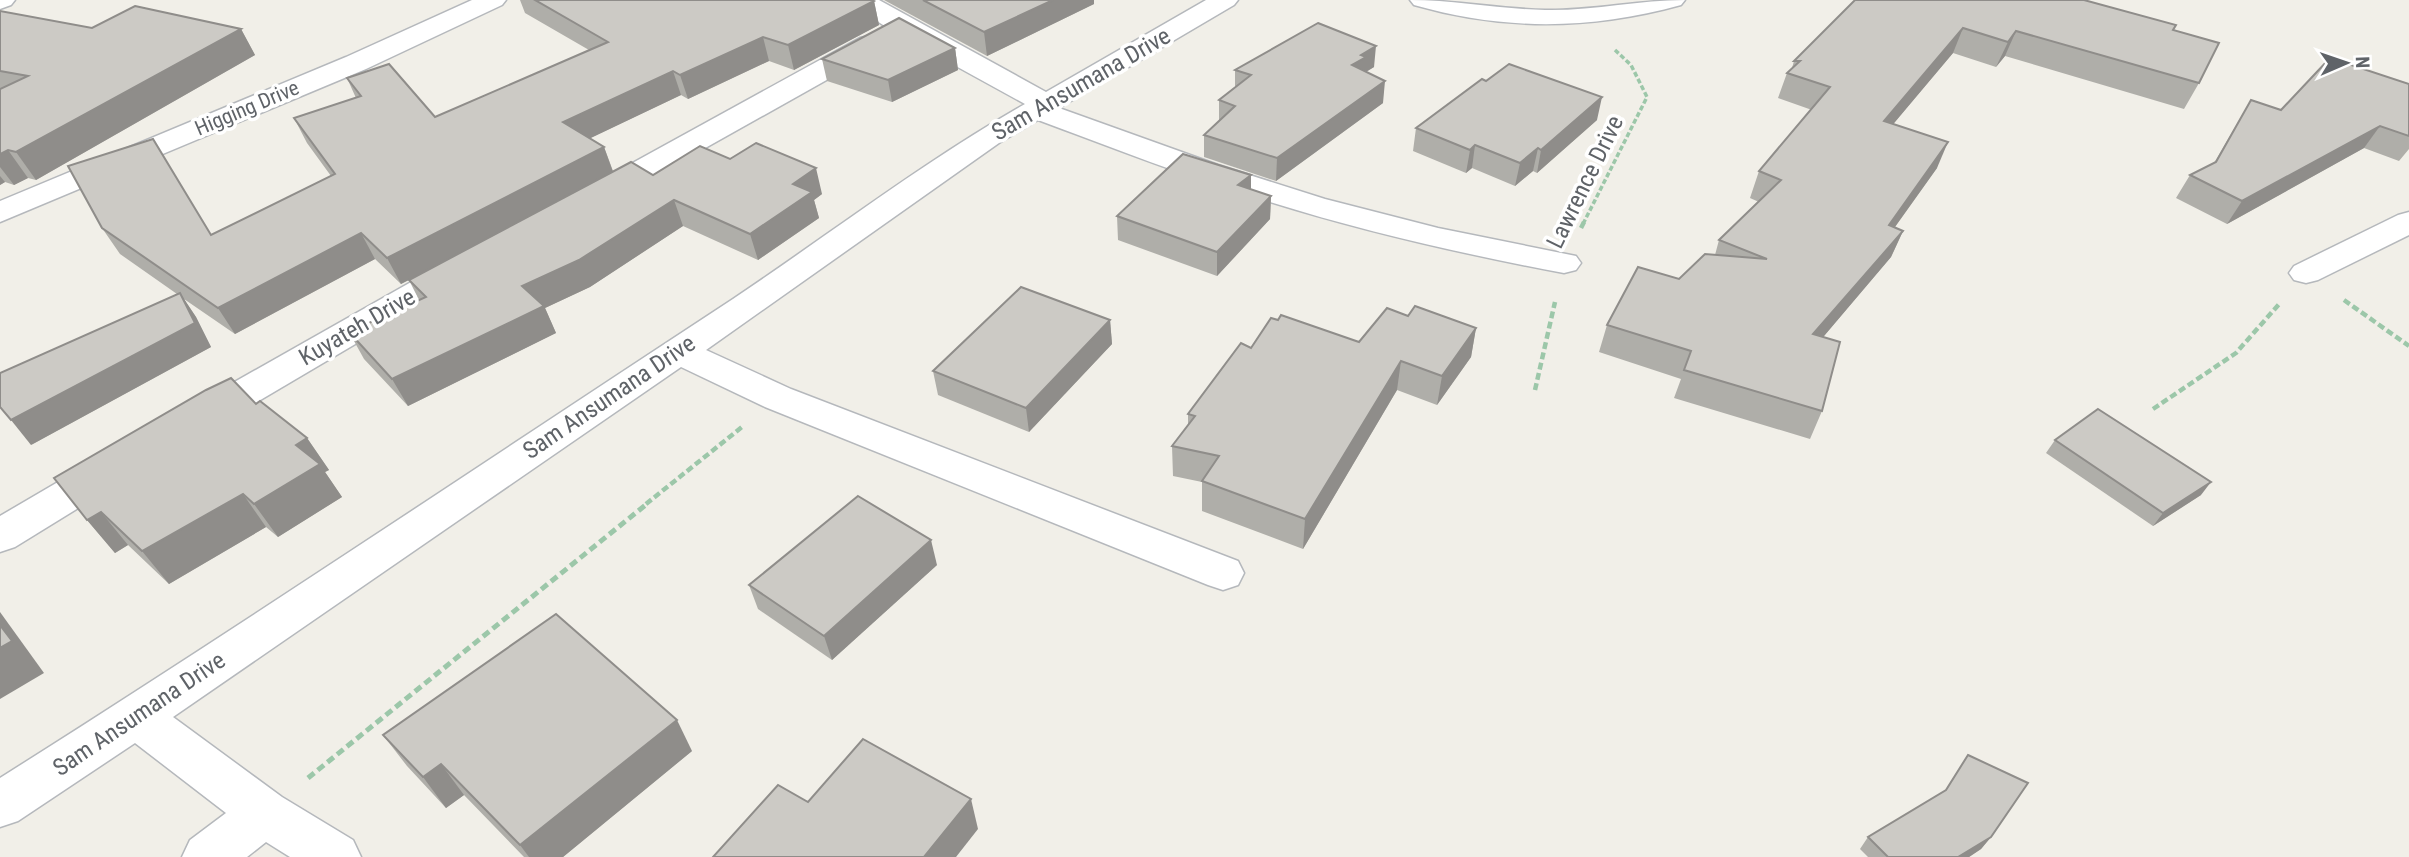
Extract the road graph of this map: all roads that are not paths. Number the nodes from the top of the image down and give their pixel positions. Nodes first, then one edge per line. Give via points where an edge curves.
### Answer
1 (493, 0) edge
2 (861, 0) edge
3 (1225, 0) edge
4 (1423, 0) edge
5 (1672, 0) edge
6 (903, 26) junction
7 (1041, 107) junction
8 (574, 208) edge
9 (0, 212) edge
10 (2409, 222) edge
11 (487, 253) edge
12 (1564, 263) road end
13 (2306, 273) road end
14 (677, 351) junction
15 (174, 433) edge
16 (138, 454) edge
17 (0, 537) edge
18 (1223, 573) dead end
19 (136, 717) junction
20 (0, 805) edge
21 (264, 813) junction
22 (208, 857) edge
23 (335, 857) edge

1 - 9 street, Higging Drive via 356,63
2 - 6 street
3 - 7 street, Sam Ansumana Drive
4 - 5 street via 1497,15 1579,16
6 - 7 street
6 - 8 street
7 - 12 street via 1232,180 1330,210 1468,246
7 - 14 street, Sam Ansumana Drive via 988,137
10 - 13 street
11 - 15 street, Kuyateh Drive
14 - 18 street via 779,398
14 - 19 street, Sam Ansumana Drive
16 - 17 street
19 - 20 street, Sam Ansumana Drive
19 - 21 street
21 - 22 street
21 - 23 street

